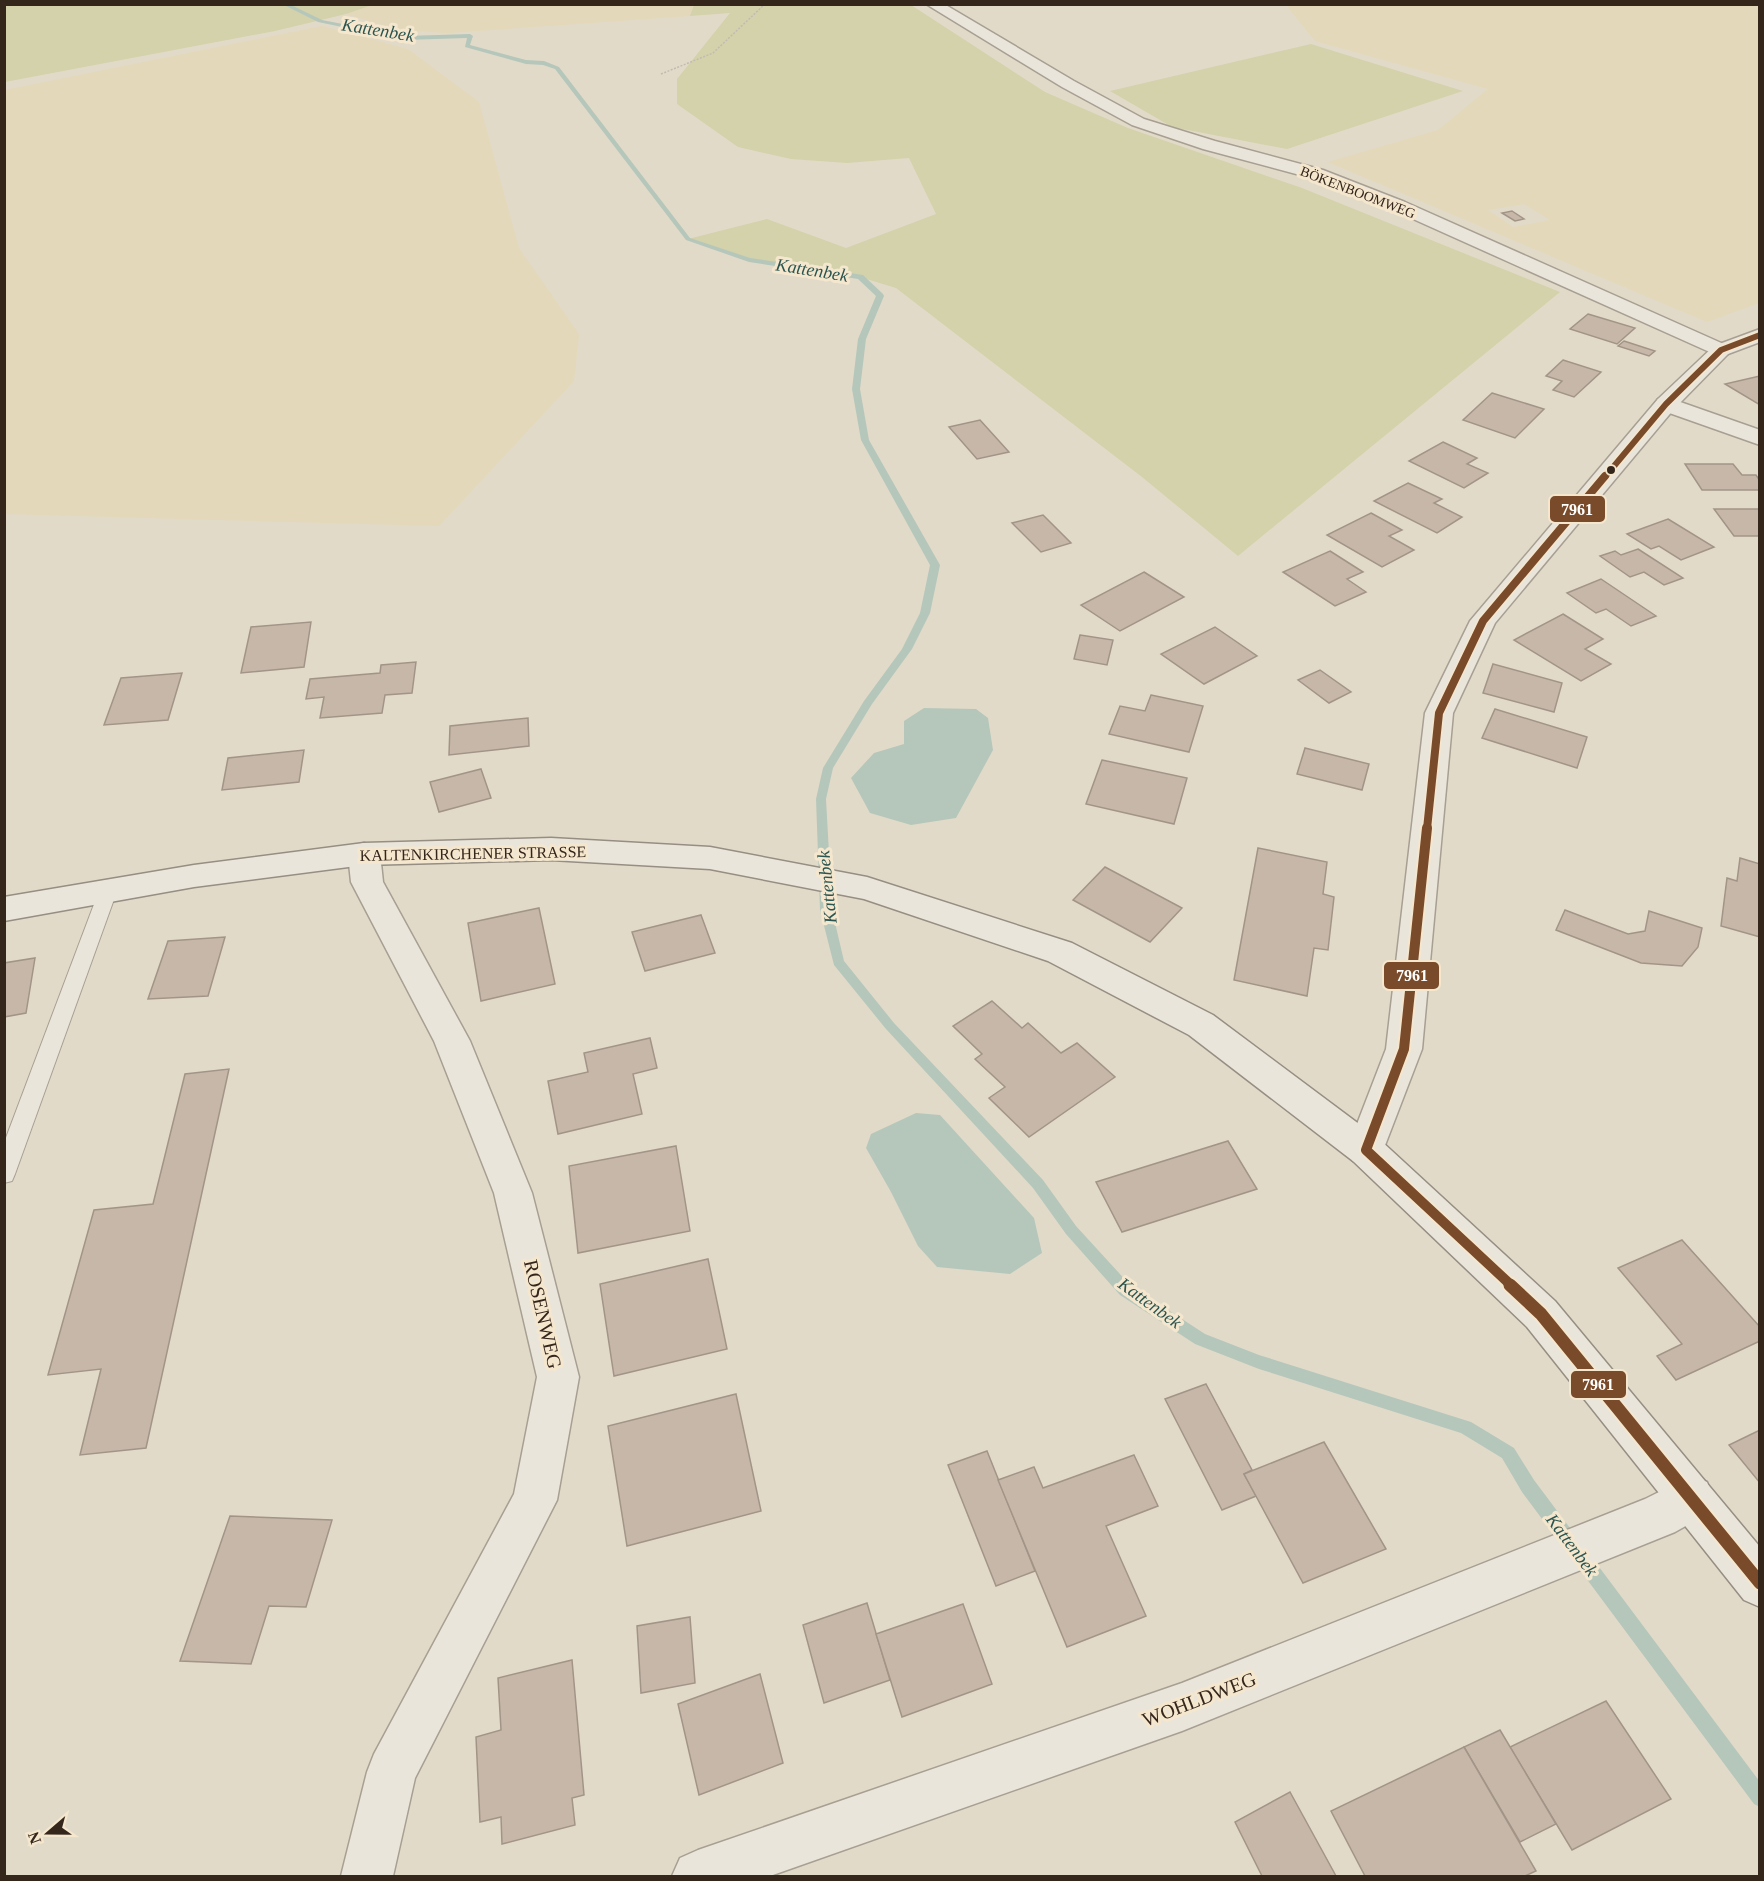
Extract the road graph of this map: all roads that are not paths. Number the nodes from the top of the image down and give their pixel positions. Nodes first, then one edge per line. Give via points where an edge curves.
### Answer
1 (933, 4) edge
2 (1760, 335) edge
3 (1721, 350) junction
4 (1666, 405) junction
5 (1760, 438) edge
6 (364, 854) junction
7 (108, 891) junction
8 (4, 909) edge
9 (1366, 1150) junction
10 (4, 1174) edge
11 (1691, 1498) junction
12 (1760, 1584) edge
13 (367, 1876) edge
14 (698, 1876) edge

1 - 3 street, BÖKENBOOMWEG via 1138,122 1317,174 1389,202
2 - 3 street
3 - 4 street
4 - 5 street
4 - 9 street via 1483,621 1439,713 1404,1049
6 - 7 street, KALTENKIRCHENER STRASSE
6 - 9 street, KALTENKIRCHENER STRASSE via 550,849 710,858 867,888 1060,952 1201,1025
6 - 13 street, ROSENWEG via 367,882 452,1041 513,1193 558,1377 535,1500 392,1772
7 - 8 street, KALTENKIRCHENER STRASSE
7 - 10 lane
9 - 11 street, KALTENKIRCHENER STRASSE via 1541,1314
11 - 12 street, KALTENKIRCHENER STRASSE
11 - 14 street, WOHLDWEG via 1659,1516 1182,1707

